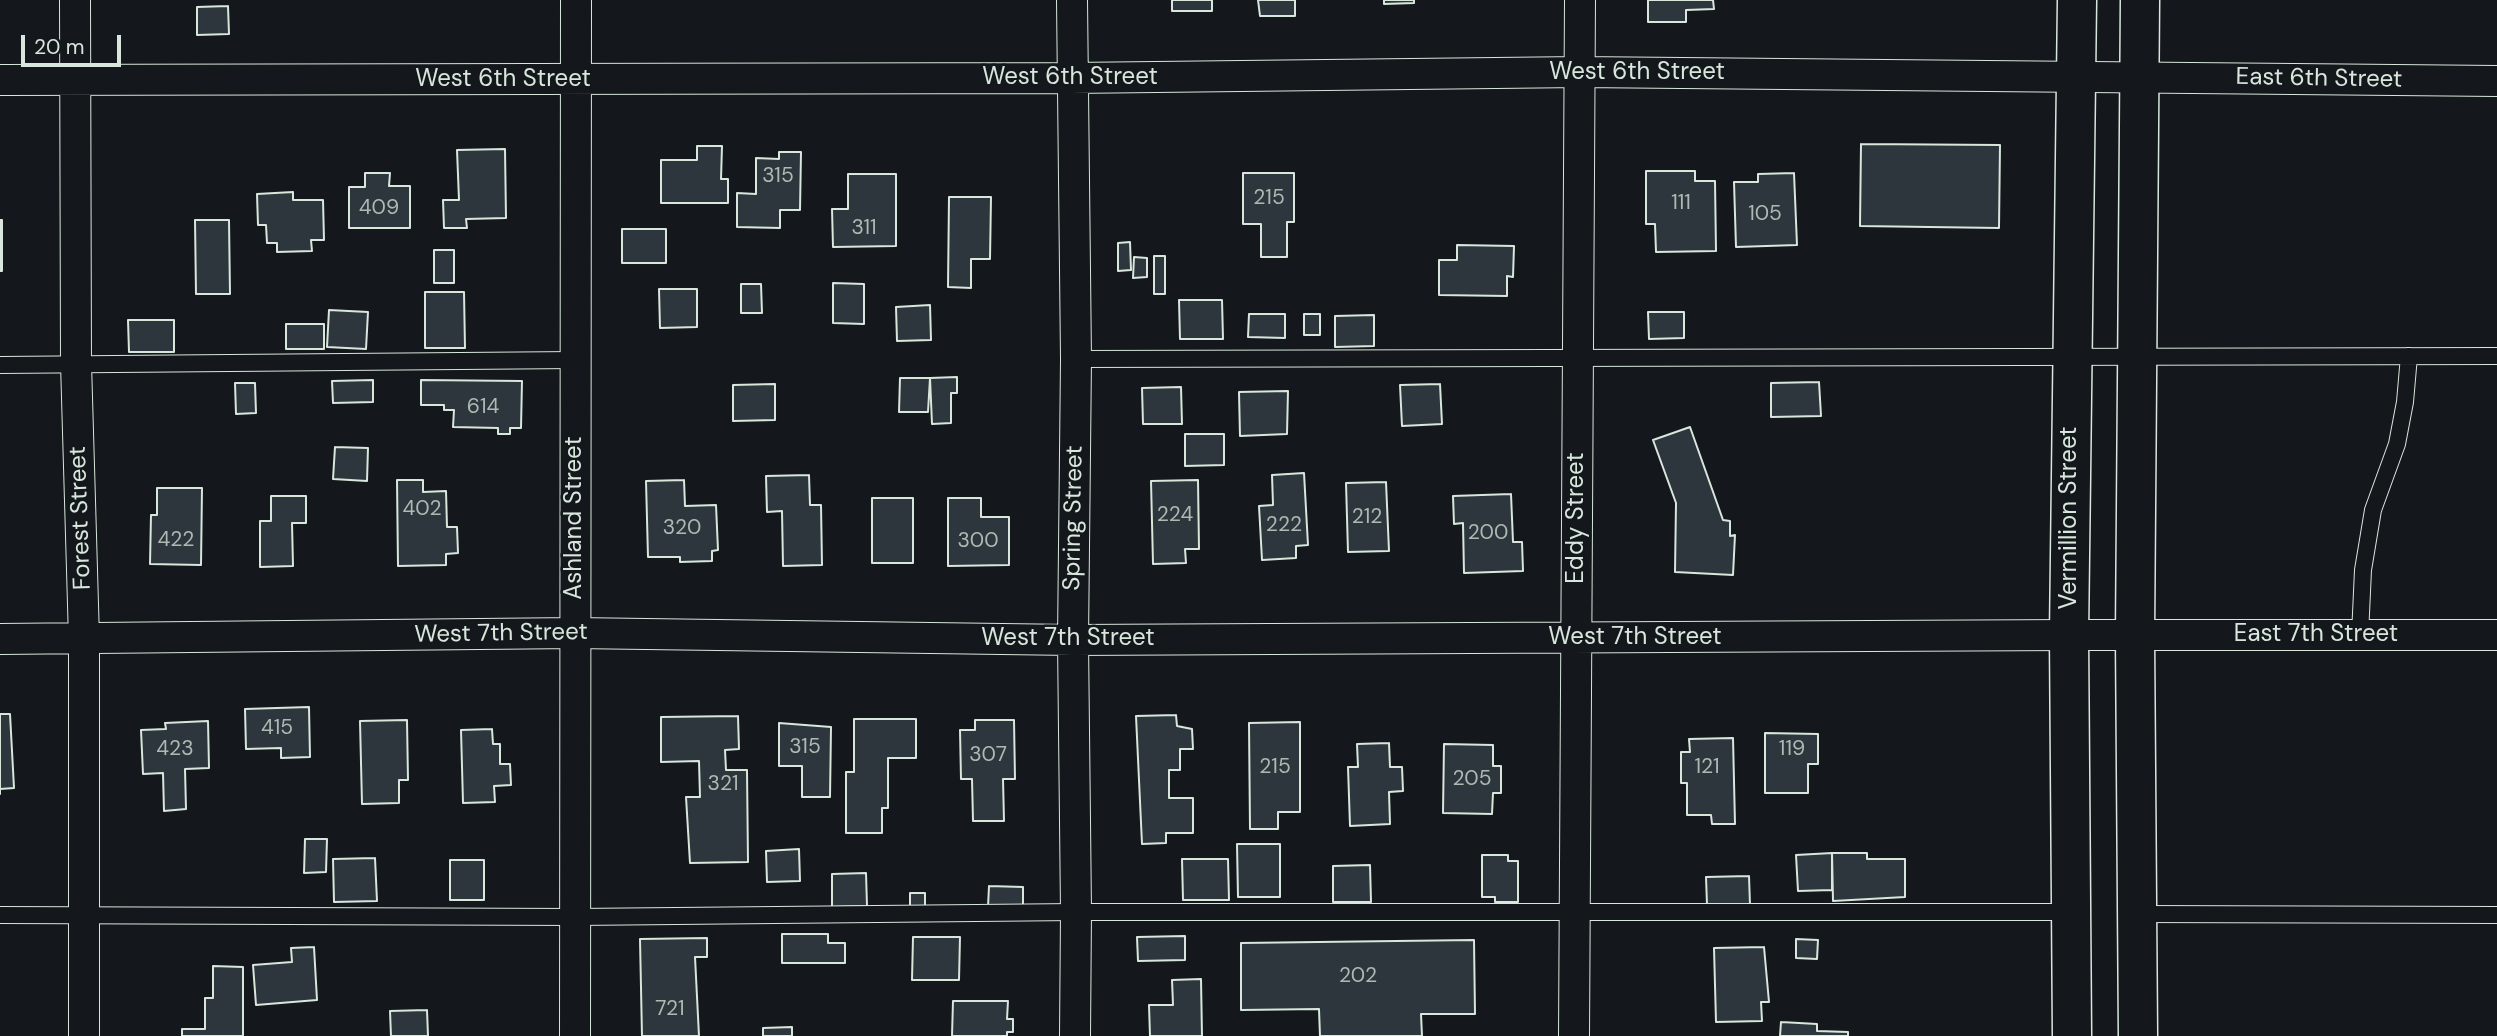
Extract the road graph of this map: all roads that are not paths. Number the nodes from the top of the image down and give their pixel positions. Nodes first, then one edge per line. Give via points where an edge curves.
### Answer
1 (75, 0) edge
2 (576, 0) edge
3 (1072, 0) edge
4 (1580, 0) edge
5 (2077, 0) edge
6 (2140, 0) edge
7 (1580, 72) junction
8 (2077, 76) junction
9 (2140, 77) junction
10 (1071, 78) junction
11 (0, 80) edge
12 (75, 80) junction
13 (576, 81) junction
14 (2497, 81) edge
15 (2071, 355) junction
16 (2409, 356) junction
17 (2497, 356) edge
18 (2139, 357) junction
19 (1076, 359) junction
20 (1578, 359) junction
21 (575, 360) junction
22 (76, 363) junction
23 (0, 365) edge
24 (575, 633) junction
25 (2069, 635) junction
26 (2360, 635) junction
27 (2497, 635) edge
28 (2135, 636) junction
29 (1576, 638) junction
30 (0, 639) edge
31 (84, 639) junction
32 (1073, 640) junction
33 (1076, 912) junction
34 (2070, 912) junction
35 (1575, 913) junction
36 (2138, 914) junction
37 (0, 915) edge
38 (84, 915) junction
39 (2497, 915) edge
40 (576, 917) junction
41 (84, 1036) edge
42 (575, 1036) edge
43 (1075, 1036) edge
44 (1574, 1036) edge
45 (2072, 1036) edge
46 (2138, 1036) edge

1 - 12 street, Forest Street
2 - 13 street, Ashland Street
3 - 10 street, Spring Street
4 - 7 street, Eddy Street
5 - 8 highway, Vermillion Street
6 - 9 highway
7 - 8 street, West 6th Street
7 - 10 street, West 6th Street
7 - 20 street, Eddy Street
8 - 9 street, West 6th Street
8 - 15 highway, Vermillion Street
9 - 14 street, East 6th Street
9 - 18 highway
10 - 13 street, West 6th Street
10 - 19 street, Spring Street
11 - 12 street, West 6th Street
12 - 13 street, West 6th Street
12 - 22 street, Forest Street
13 - 21 street, Ashland Street
15 - 18 lane
15 - 20 lane
15 - 25 highway, Vermillion Street
16 - 17 lane
16 - 18 lane
16 - 26 lane via 2399,434 2373,510 2362,570
18 - 28 highway
19 - 20 lane
19 - 32 street, Spring Street
20 - 29 street, Eddy Street
21 - 22 lane
21 - 24 street, Ashland Street
22 - 23 lane
22 - 31 street, Forest Street
24 - 31 street, West 7th Street
24 - 32 street, West 7th Street
24 - 40 street, Ashland Street
25 - 28 street, West 7th Street
25 - 29 street, West 7th Street
25 - 34 highway, Vermillion Street
26 - 27 street, East 7th Street
26 - 28 street, East 7th Street
28 - 36 highway
29 - 32 street, West 7th Street
29 - 35 street, Eddy Street
30 - 31 street, West 7th Street
31 - 38 street, Forest Street
32 - 33 street, Spring Street
33 - 35 lane
33 - 40 lane
33 - 43 street, Spring Street
34 - 35 lane
34 - 45 highway, Vermillion Street
35 - 44 street, Eddy Street
36 - 39 lane
36 - 46 highway
37 - 38 lane
38 - 40 lane
38 - 41 street, Forest Street
40 - 42 street, Ashland Street

